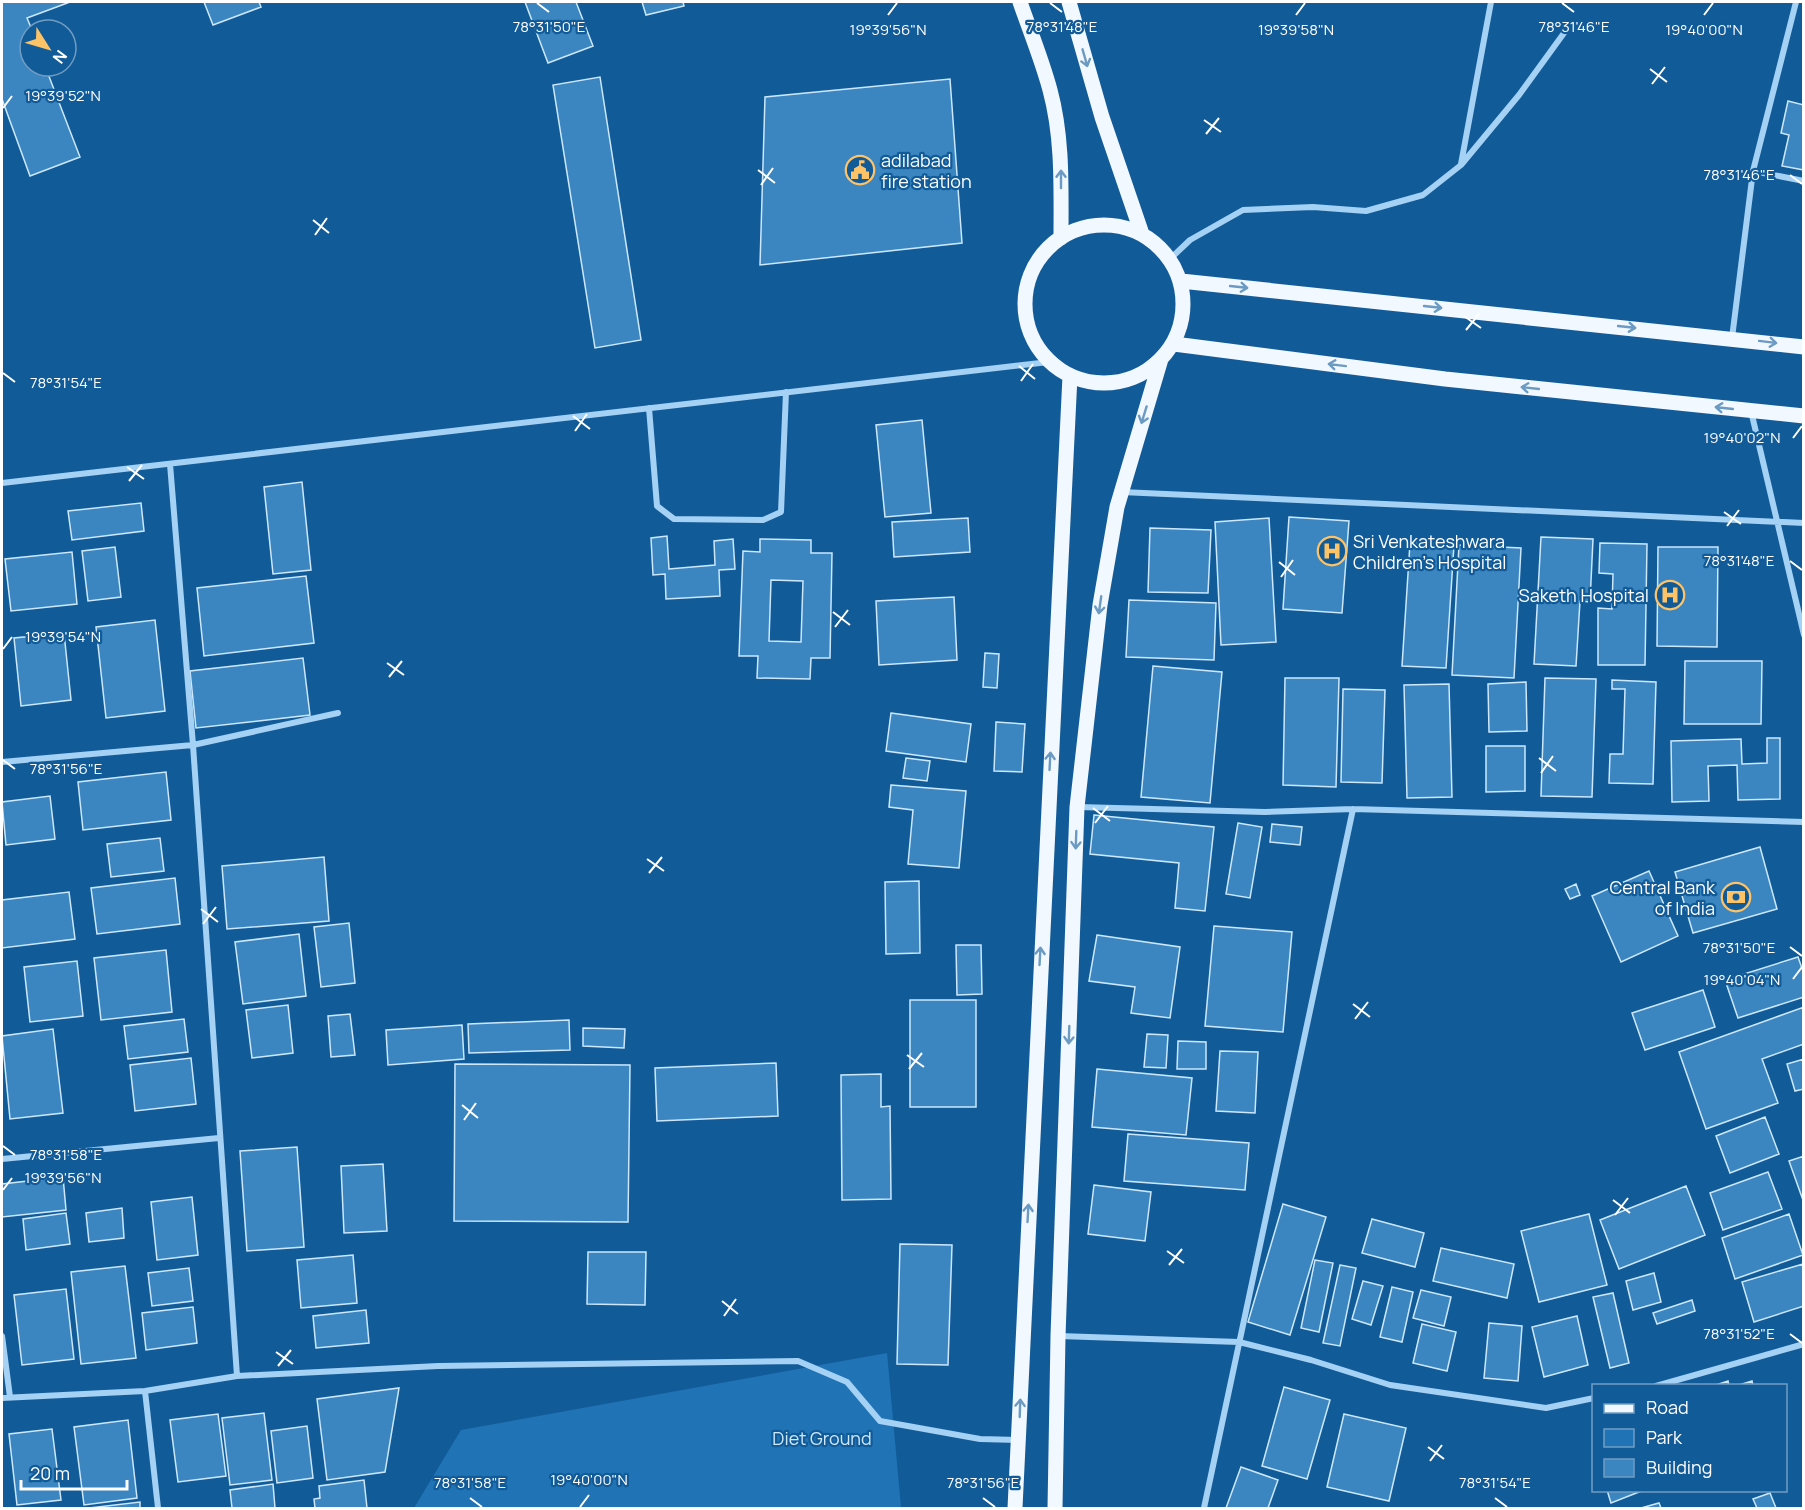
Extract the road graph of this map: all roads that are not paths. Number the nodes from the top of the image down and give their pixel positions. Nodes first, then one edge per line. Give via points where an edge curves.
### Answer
1 (1020, 2) edge
2 (1069, 2) edge
3 (1491, 2) edge
4 (1796, 2) edge
5 (1564, 33) dead end
6 (1461, 165) junction
7 (1753, 171) junction
8 (1803, 181) edge
9 (1142, 234) junction
10 (1061, 238) junction
11 (1170, 259) junction
12 (1181, 281) junction
13 (1732, 338) junction
14 (1174, 344) junction
15 (1803, 347) edge
16 (1161, 359) junction
17 (1049, 362) junction
18 (1070, 376) junction
19 (786, 392) junction
20 (649, 408) junction
21 (1751, 410) junction
22 (1803, 416) edge
23 (170, 464) junction
24 (2, 483) edge
25 (1121, 492) junction
26 (1778, 523) junction
27 (1803, 523) edge
28 (1803, 635) edge
29 (338, 713) dead end
30 (193, 746) junction
31 (2, 762) edge
32 (1077, 807) junction
33 (1353, 809) junction
34 (1803, 822) edge
35 (219, 1138) junction
36 (2, 1159) edge
37 (2, 1336) edge
38 (1058, 1336) junction
39 (1239, 1342) junction
40 (1803, 1344) edge
41 (237, 1376) junction
42 (1663, 1384) edge
43 (145, 1391) junction
44 (10, 1397) junction
45 (2, 1398) edge
46 (1592, 1398) edge
47 (1020, 1440) junction
48 (158, 1509) edge
49 (1015, 1509) edge
50 (1055, 1509) edge
51 (1204, 1509) edge

10 -> 1 main road via 1057,125 1050,90
2 -> 9 main road
3 - 6 street
4 - 7 street
5 - 6 street
6 - 11 street via 1423,195 1366,211 1313,207 1243,210 1190,240
7 - 8 street
7 - 13 street
9 - 10 main road via 1101,225 1080,228
9 - 11 main road
10 - 17 main road via 1031,274 1026,297 1027,321 1035,343
11 - 12 main road
12 -> 13 main road
12 - 14 main road via 1183,315
13 -> 15 main road
14 - 16 main road
21 -> 14 main road via 1445,379
16 - 18 main road via 1142,374 1118,382 1093,383
16 -> 25 main road
17 - 18 main road
17 - 19 street
47 -> 18 main road
19 - 20 street
19 - 20 street via 781,512 763,520 674,519 657,506
20 - 23 street
21 - 22 main road
21 - 26 street
23 - 24 street
23 - 30 street
25 - 26 street
25 -> 32 main road via 1100,605
26 - 27 street
26 - 28 street
29 - 30 street
30 - 31 street
30 - 35 street
32 - 33 street via 1265,812
32 -> 38 main road
33 - 34 street
33 - 39 street
35 - 36 street
35 - 41 street
37 - 44 street
38 - 39 street
38 - 50 main road
39 - 46 street via 1390,1385 1546,1408
39 - 51 street
40 - 42 street
41 - 43 street
41 - 47 street via 438,1366 798,1361 847,1382 880,1421 980,1439
43 - 44 street
43 - 48 street
44 - 45 street
47 - 49 main road

